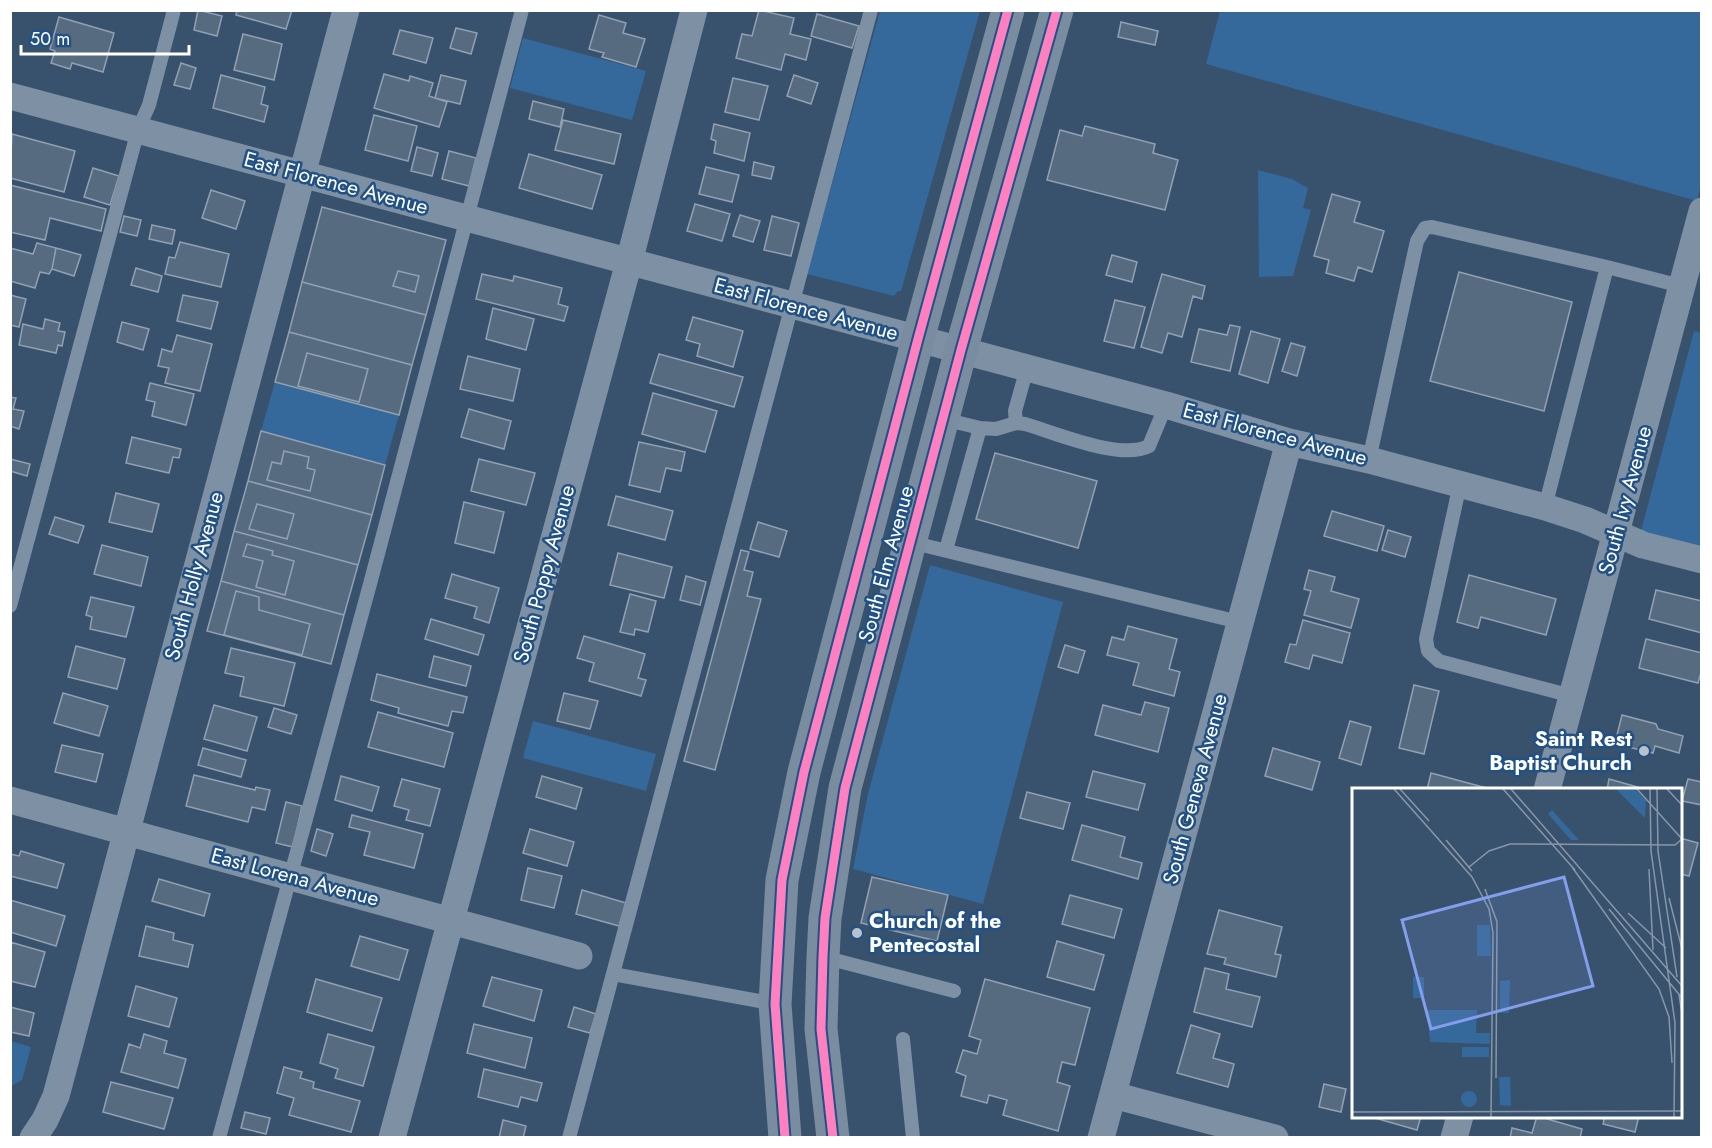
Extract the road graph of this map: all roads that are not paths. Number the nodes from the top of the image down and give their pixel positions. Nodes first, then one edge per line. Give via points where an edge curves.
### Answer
1 (174, 10) edge
2 (346, 10) edge
3 (522, 10) edge
4 (694, 10) edge
5 (871, 10) edge
6 (1008, 10) edge
7 (1057, 10) edge
8 (10, 96) edge
9 (138, 130) junction
10 (302, 174) junction
11 (1701, 211) edge
12 (466, 218) junction
13 (629, 262) junction
14 (1607, 267) junction
15 (1681, 286) junction
16 (792, 305) junction
17 (918, 339) junction
18 (961, 350) junction
19 (1027, 368) junction
20 (1166, 405) junction
21 (942, 419) junction
22 (1016, 423) junction
23 (980, 428) junction
24 (1289, 442) junction
25 (1370, 460) junction
26 (1460, 484) junction
27 (1545, 507) junction
28 (1616, 534) junction
29 (910, 542) junction
30 (946, 550) junction
31 (1701, 560) edge
32 (10, 606) edge
33 (1239, 622) junction
34 (1572, 696) junction
35 (1547, 788) edge
36 (10, 800) edge
37 (126, 831) junction
38 (291, 876) junction
39 (450, 919) junction
40 (579, 956) dead end
41 (823, 957) junction
42 (613, 974) junction
43 (954, 991) dead end
44 (775, 1004) junction
45 (903, 1039) dead end
46 (1113, 1095) junction
47 (1459, 1118) edge
48 (33, 1137) edge
49 (219, 1137) edge
50 (392, 1137) edge
51 (570, 1137) edge
52 (785, 1137) edge
53 (833, 1137) edge
54 (913, 1137) edge
55 (1101, 1137) edge
56 (1275, 1137) edge
57 (1454, 1137) edge

1 - 9 lane via 149,105
2 - 10 street, South Holly Avenue
3 - 12 lane
4 - 13 street, South Poppy Avenue
5 - 16 lane
6 - 17 main road, South Elm Avenue
7 - 18 main road, South Elm Avenue
8 - 9 street, East Florence Avenue
9 - 10 street, East Florence Avenue
9 - 32 lane
10 - 12 street, East Florence Avenue
10 - 37 street, South Holly Avenue
11 - 15 street, South Ivy Avenue
12 - 13 street, East Florence Avenue
12 - 38 lane
13 - 16 street, East Florence Avenue
13 - 39 street, South Poppy Avenue
14 - 15 lane
14 - 25 lane via 1425,228 1417,242
14 - 27 lane
15 - 28 street, South Ivy Avenue
16 - 17 street, East Florence Avenue
16 - 42 lane
17 - 18 street, East Florence Avenue
17 - 44 main road, South Elm Avenue via 804,772 782,880
18 - 19 street, East Florence Avenue
18 - 21 main road, South Elm Avenue
19 - 20 street, East Florence Avenue
19 - 22 lane via 1015,411
20 - 22 lane via 1149,446 1140,451 1118,452
20 - 24 street, East Florence Avenue
21 - 23 lane
21 - 29 main road, South Elm Avenue
22 - 23 lane via 996,429
23 - 30 lane
24 - 25 street, East Florence Avenue
24 - 33 street, South Geneva Avenue
25 - 26 street, East Florence Avenue
26 - 27 street, East Florence Avenue
26 - 34 lane via 1426,639 1428,651 1439,661
27 - 28 street, East Florence Avenue
28 - 31 street, East Florence Avenue
28 - 34 street, South Ivy Avenue
29 - 30 lane
29 - 41 main road, South Elm Avenue via 845,788 825,918
30 - 33 lane
33 - 46 street, South Geneva Avenue
34 - 35 street, South Ivy Avenue
36 - 37 street, East Lorena Avenue
37 - 38 street, East Lorena Avenue
37 - 48 street, South Holly Avenue via 56,1096
38 - 39 street, East Lorena Avenue
38 - 49 lane
39 - 40 street, East Lorena Avenue
39 - 50 street, South Poppy Avenue
41 - 43 lane
41 - 53 main road, South Elm Avenue via 821,1029
42 - 44 lane
42 - 51 lane
44 - 52 main road, South Elm Avenue
45 - 54 lane
46 - 55 street, South Geneva Avenue
46 - 56 street
47 - 57 street

